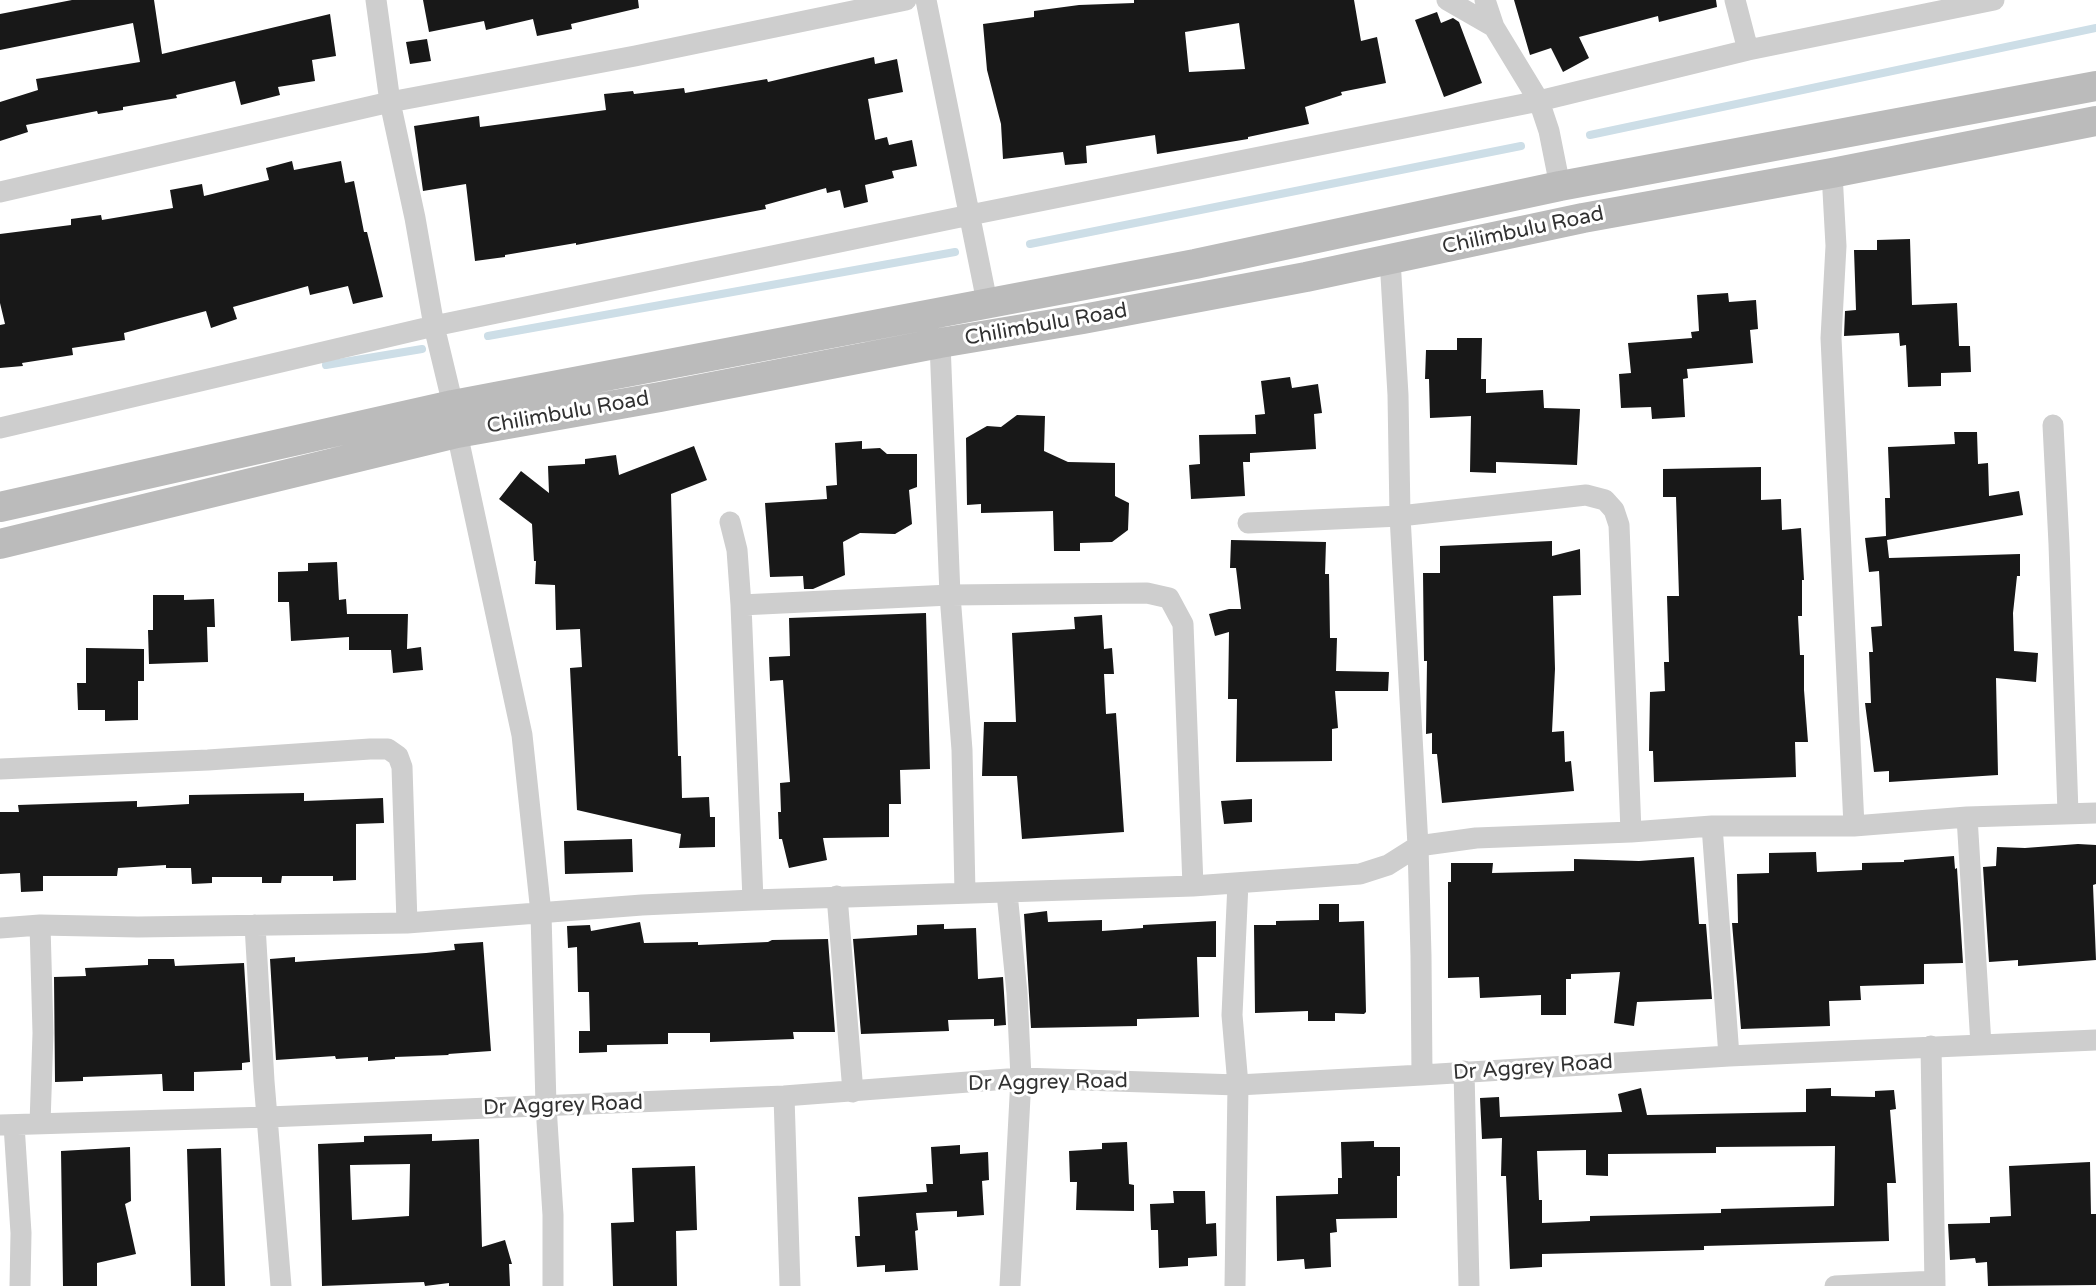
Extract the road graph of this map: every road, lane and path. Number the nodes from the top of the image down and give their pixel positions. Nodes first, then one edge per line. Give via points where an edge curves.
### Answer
1 (376, 0) edge
2 (906, 0) edge
3 (926, 0) edge
4 (1447, 0) edge
5 (1485, 0) edge
6 (1735, 0) edge
7 (1994, 0) edge
8 (1494, 27) junction
9 (1748, 50) junction
10 (2096, 86) edge
11 (1539, 101) junction
12 (390, 102) junction
13 (2096, 121) edge
14 (1832, 173) junction
15 (1560, 186) junction
16 (0, 192) edge
17 (970, 215) junction
18 (1390, 259) junction
19 (987, 302) junction
20 (434, 326) junction
21 (940, 343) junction
22 (455, 419) junction
23 (2053, 425) dead end
24 (0, 428) edge
25 (0, 507) edge
26 (1400, 516) junction
27 (730, 522) dead end
28 (1248, 522) dead end
29 (0, 544) edge
30 (950, 595) junction
31 (741, 605) junction
32 (0, 769) edge
33 (2068, 813) junction
34 (2096, 813) edge
35 (1967, 817) junction
36 (1712, 826) junction
37 (1854, 826) junction
38 (1630, 832) junction
39 (1418, 846) junction
40 (1238, 883) junction
41 (1193, 886) junction
42 (965, 893) junction
43 (1007, 893) junction
44 (837, 896) junction
45 (753, 900) junction
46 (541, 913) junction
47 (407, 923) junction
48 (40, 925) junction
49 (255, 925) junction
50 (0, 928) edge
51 (2096, 1040) edge
52 (1981, 1045) junction
53 (1931, 1046) junction
54 (1729, 1056) junction
55 (1464, 1071) junction
56 (1422, 1076) junction
57 (1021, 1078) junction
58 (1238, 1084) junction
59 (853, 1092) junction
60 (784, 1096) junction
61 (546, 1106) junction
62 (267, 1118) junction
63 (40, 1124) junction
64 (7, 1125) edge
65 (1935, 1284) edge
66 (21, 1286) edge
67 (281, 1286) edge
68 (554, 1286) edge
69 (790, 1286) edge
70 (1010, 1286) edge
71 (1235, 1286) edge
72 (1469, 1286) edge
73 (1835, 1286) edge

1 - 12 street
2 - 12 street
3 - 17 street
4 - 8 street
5 - 8 street
6 - 9 street
7 - 9 street
8 - 11 street
9 - 11 street
10 - 15 main road, Chilimbulu Road
11 - 15 street
11 - 17 street
12 - 16 street
12 - 20 street
13 - 14 main road, Chilimbulu Road
14 - 18 main road, Chilimbulu Road
14 - 37 street via 1836,246 1831,338
15 - 19 main road, Chilimbulu Road via 1195,264
17 - 19 street
17 - 20 street
18 - 21 main road, Chilimbulu Road
18 - 26 street
19 - 22 main road, Chilimbulu Road
20 - 22 street
20 - 24 street
21 - 22 main road, Chilimbulu Road
21 - 30 street
22 - 25 main road, Chilimbulu Road
22 - 29 main road, Chilimbulu Road
22 - 46 street via 522,735
23 - 33 street
26 - 28 street
26 - 38 street via 1586,495 1605,500 1614,510 1619,525
26 - 39 street
27 - 31 street via 737,550
30 - 31 street
30 - 41 street via 1147,593 1169,598 1183,624
30 - 42 street via 962,750
31 - 45 street
32 - 47 street via 388,749 398,756 402,767
33 - 34 street
33 - 35 street
35 - 37 street
35 - 52 street
36 - 37 street
36 - 38 street
36 - 54 street
38 - 39 street via 1476,838
39 - 40 street via 1388,865 1360,874
39 - 56 street
40 - 41 street
40 - 58 street via 1232,1015
41 - 43 street
42 - 43 street
42 - 44 street
43 - 57 street
44 - 45 street
44 - 59 street
45 - 46 street
46 - 47 street
46 - 61 street
47 - 49 street
48 - 49 street
48 - 50 street
48 - 63 street
49 - 62 street
51 - 52 street, Dr Aggrey Road
52 - 53 street, Dr Aggrey Road
53 - 54 street, Dr Aggrey Road
53 - 65 street
54 - 55 street, Dr Aggrey Road
55 - 56 street, Dr Aggrey Road
55 - 72 street
56 - 58 street, Dr Aggrey Road
57 - 58 street, Dr Aggrey Road
57 - 59 street, Dr Aggrey Road
57 - 70 street
58 - 71 street
59 - 60 street, Dr Aggrey Road
60 - 61 street, Dr Aggrey Road
60 - 69 street
61 - 62 street, Dr Aggrey Road
61 - 68 street
62 - 63 street, Dr Aggrey Road
62 - 67 street
63 - 64 street, Dr Aggrey Road
64 - 66 street via 21,1233
65 - 73 street

